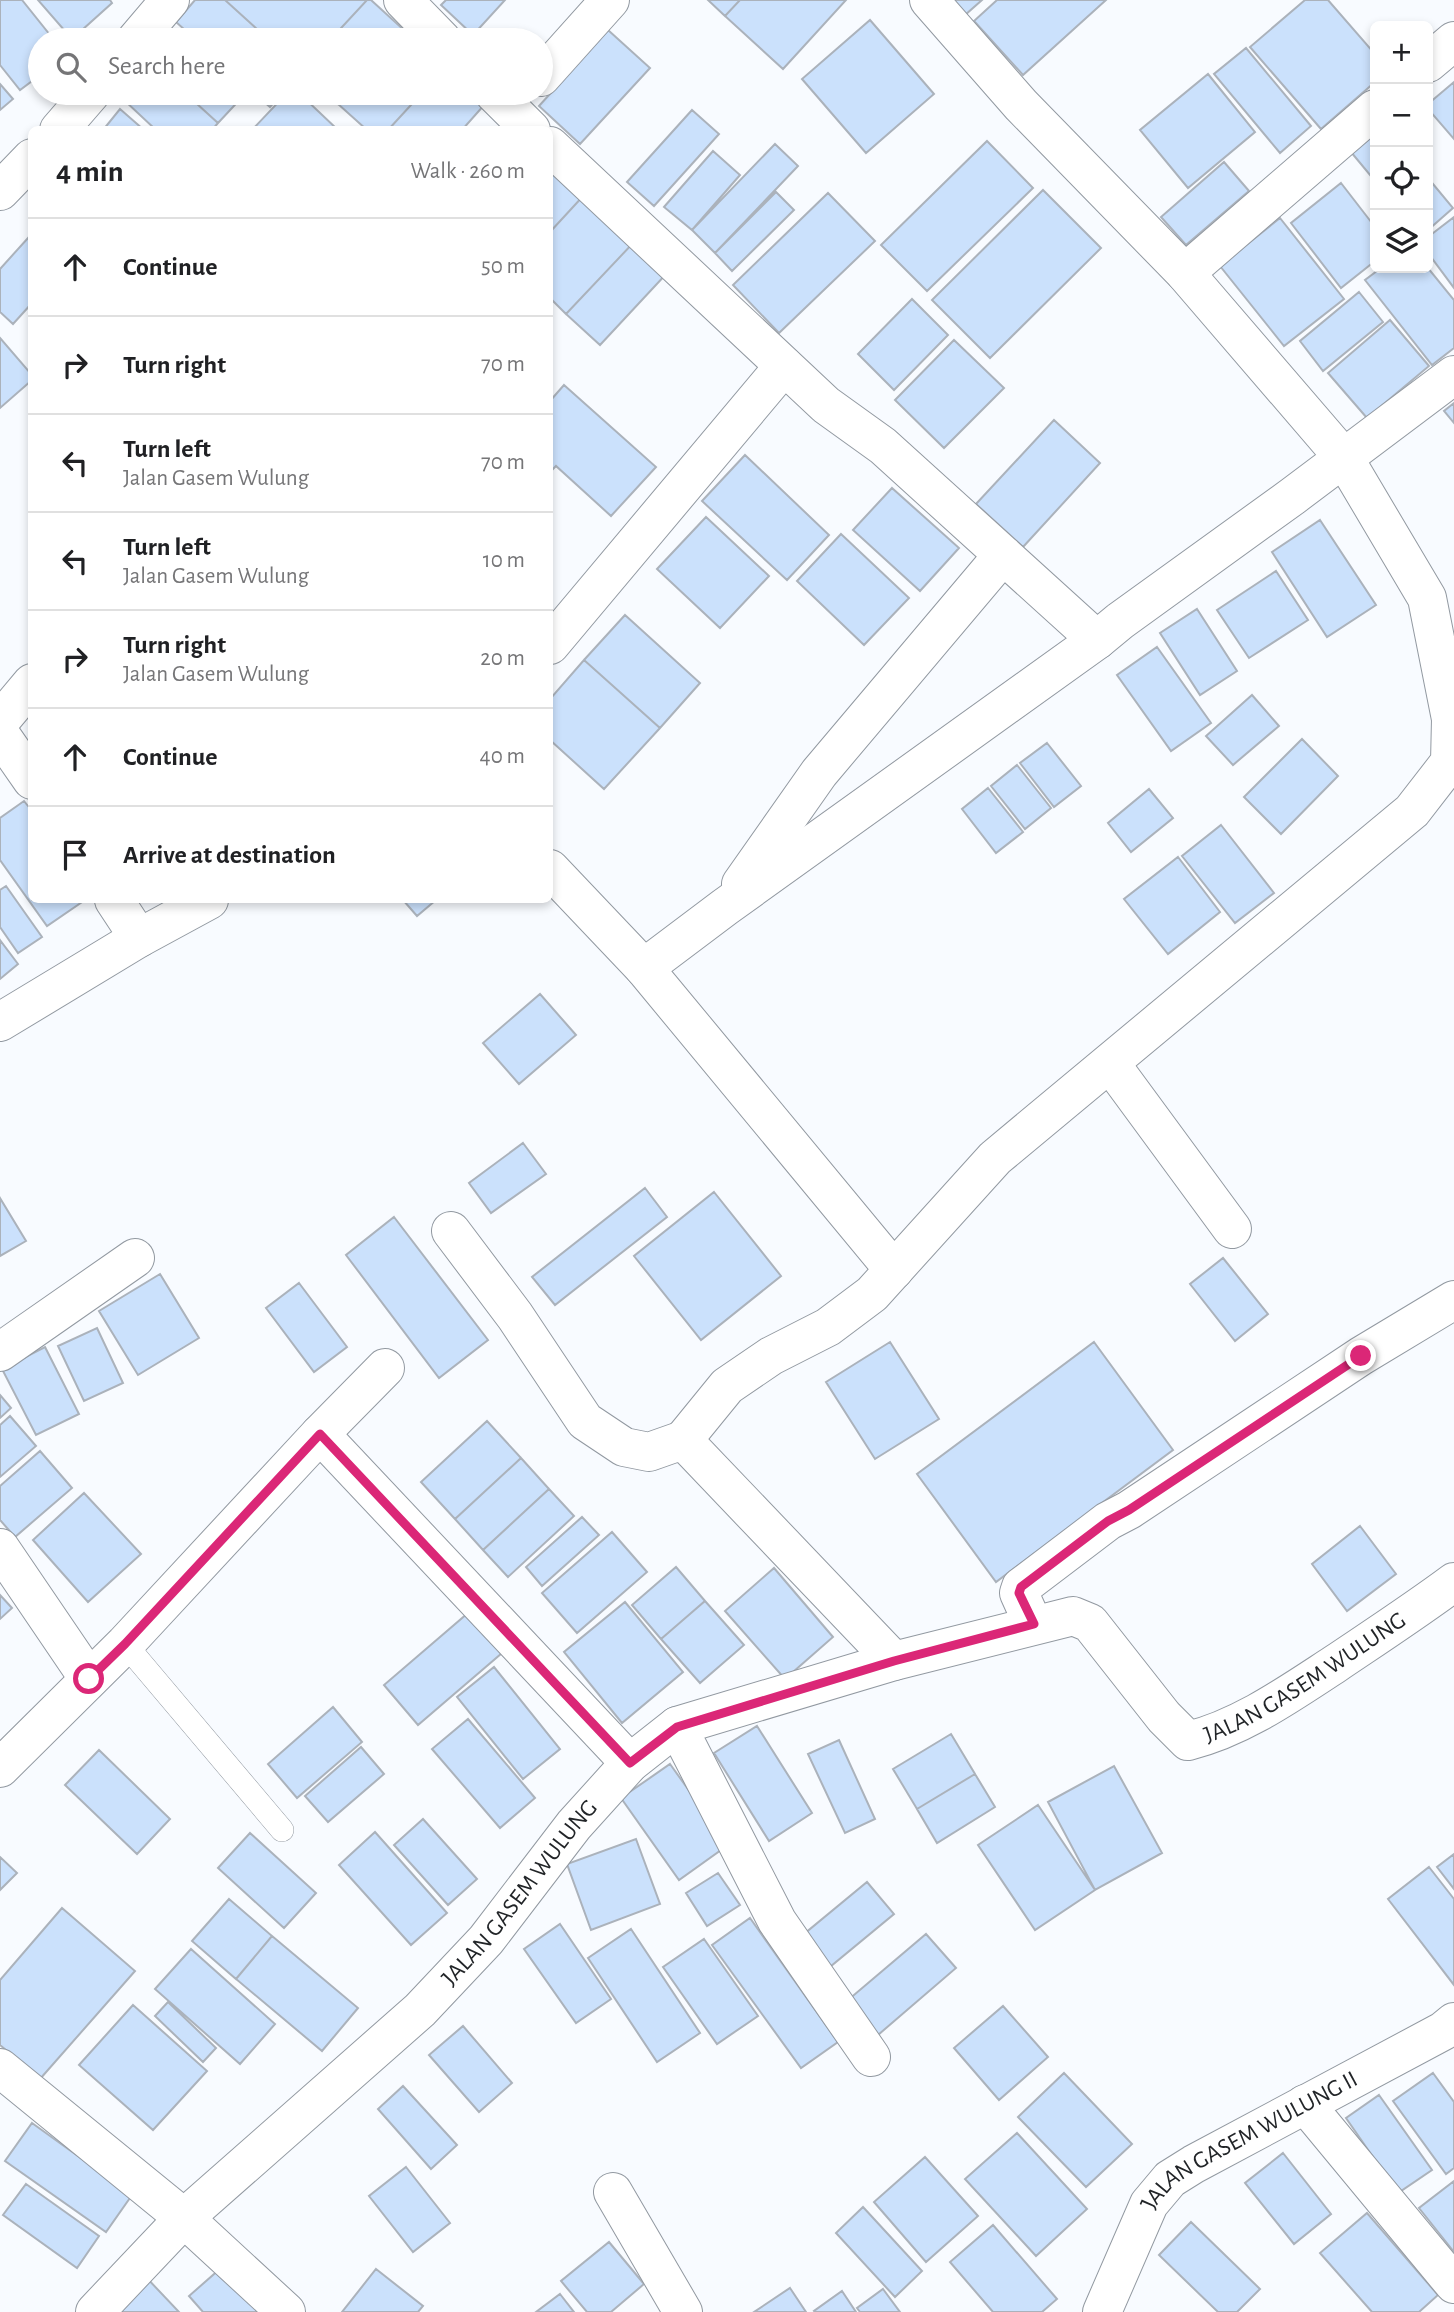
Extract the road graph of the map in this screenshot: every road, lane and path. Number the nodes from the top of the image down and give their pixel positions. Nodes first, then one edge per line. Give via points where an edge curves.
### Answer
1 (170, 0) edge
2 (403, 0) edge
3 (610, 0) edge
4 (929, 0) edge
5 (146, 28) edge
6 (430, 28) edge
7 (1454, 41) edge
8 (1433, 59) edge
9 (553, 64) edge
10 (81, 105) edge
11 (1370, 113) edge
12 (62, 126) edge
13 (553, 149) edge
14 (28, 162) edge
15 (0, 191) edge
16 (1185, 273) junction
17 (784, 366) junction
18 (1454, 375) edge
19 (1344, 458) junction
20 (1003, 555) junction
21 (1097, 640) junction
22 (553, 641) edge
23 (28, 688) edge
24 (0, 721) edge
25 (0, 734) edge
26 (1452, 766) edge
27 (28, 774) edge
28 (553, 872) edge
29 (116, 903) edge
30 (204, 903) edge
31 (725, 907) junction
32 (139, 939) junction
33 (644, 968) junction
34 (0, 1022) edge
35 (1110, 1063) junction
36 (1232, 1229) dead end
37 (451, 1231) dead end
38 (135, 1258) dead end
39 (894, 1270) junction
40 (1454, 1300) edge
41 (0, 1352) edge
42 (385, 1368) dead end
43 (320, 1434) junction
44 (683, 1440) junction
45 (0, 1548) edge
46 (1454, 1582) edge
47 (1034, 1624) junction
48 (125, 1644) junction
49 (894, 1661) junction
50 (89, 1679) junction
51 (677, 1727) junction
52 (630, 1763) junction
53 (0, 1768) edge
54 (282, 1830) dead end
55 (1454, 2022) edge
56 (871, 2057) dead end
57 (0, 2068) edge
58 (1306, 2104) junction
59 (613, 2192) dead end
60 (184, 2218) junction
61 (1454, 2284) edge
62 (94, 2312) edge
63 (286, 2312) edge
64 (683, 2312) edge
65 (1102, 2312) edge

1 - 5 street
2 - 6 street
3 - 9 street
4 - 16 street via 1021,105
7 - 8 street
10 - 12 street
11 - 16 street
13 - 17 street
14 - 15 street
16 - 19 street
17 - 20 street via 826,405 883,446
17 - 22 street
18 - 19 street
19 - 21 street
19 - 26 street via 1427,598 1451,719
20 - 21 street
20 - 31 street via 819,773
21 - 31 street
23 - 24 street
25 - 27 street
26 - 35 street via 1412,811
28 - 33 street
29 - 32 street
30 - 32 street
31 - 33 street
32 - 34 street
33 - 39 street
35 - 36 street
35 - 39 street via 995,1158
37 - 44 street via 585,1421 624,1447 649,1452
38 - 41 street
39 - 44 street via 872,1294 828,1327 726,1386
40 - 47 street via 1108,1521 1021,1587 1019,1593
42 - 43 street
43 - 48 street
43 - 52 street
44 - 49 street
45 - 50 street
46 - 47 street, JALAN GASEM WULUNG via 1287,1695 1210,1735 1188,1741 1090,1623 1073,1616
47 - 49 street, JALAN GASEM WULUNG
48 - 50 street
48 - 54 lane
49 - 51 street, JALAN GASEM WULUNG
50 - 53 street
51 - 52 street, JALAN GASEM WULUNG
51 - 56 street via 777,1921
52 - 60 street, JALAN GASEM WULUNG via 574,1825 466,1963 420,2010
55 - 58 street, JALAN GASEM WULUNG II
57 - 60 street
58 - 61 street
58 - 65 street, JALAN GASEM WULUNG II via 1170,2179 1149,2203
59 - 64 street
60 - 62 street, JALAN GASEM WULUNG
60 - 63 street

